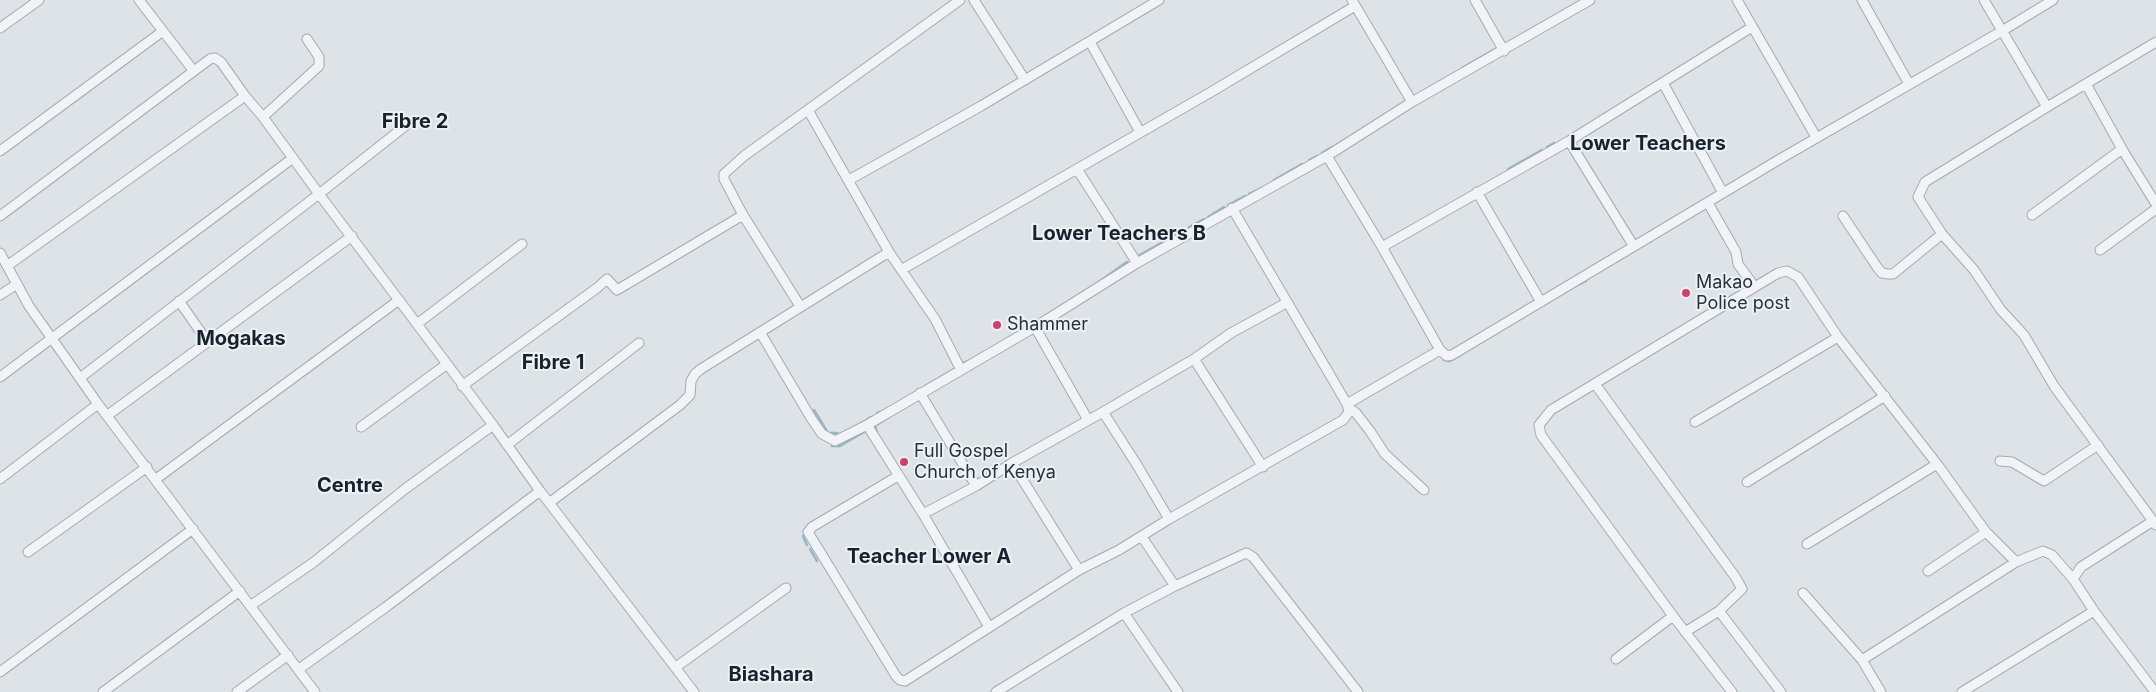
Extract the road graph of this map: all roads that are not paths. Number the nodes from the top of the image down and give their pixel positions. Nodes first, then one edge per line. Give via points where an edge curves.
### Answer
1 (39, 0) edge
2 (139, 0) edge
3 (960, 0) edge
4 (974, 0) edge
5 (1159, 0) edge
6 (1475, 0) edge
7 (1590, 0) edge
8 (1737, 0) edge
9 (1862, 0) edge
10 (1984, 0) edge
11 (2053, 0) edge
12 (1353, 3) edge
13 (1752, 27) junction
14 (0, 28) edge
15 (162, 31) junction
16 (2002, 32) junction
17 (307, 39) dead end
18 (1090, 42) junction
19 (2156, 42) edge
20 (1504, 50) junction
21 (193, 70) junction
22 (1025, 80) junction
23 (1662, 83) junction
24 (1909, 84) junction
25 (2086, 84) junction
26 (245, 96) junction
27 (1412, 102) junction
28 (2047, 107) junction
29 (808, 110) junction
30 (263, 118) junction
31 (409, 123) dead end
32 (1140, 132) junction
33 (1816, 137) junction
34 (1569, 141) junction
35 (2122, 149) junction
36 (0, 151) edge
37 (1327, 156) junction
38 (293, 158) junction
39 (1077, 169) junction
40 (849, 180) junction
41 (1477, 192) junction
42 (1723, 192) junction
43 (320, 194) junction
44 (1708, 202) junction
45 (2156, 204) edge
46 (1232, 208) junction
47 (2156, 210) edge
48 (743, 215) junction
49 (2032, 215) dead end
50 (0, 216) edge
51 (1843, 216) dead end
52 (1942, 234) junction
53 (352, 236) junction
54 (522, 244) dead end
55 (1633, 246) junction
56 (1382, 247) junction
57 (2100, 250) dead end
58 (889, 252) junction
59 (0, 253) edge
60 (1137, 263) junction
61 (7, 266) junction
62 (901, 270) junction
63 (17, 284) junction
64 (1754, 286) junction
65 (0, 295) edge
66 (399, 300) junction
67 (179, 301) junction
68 (1541, 302) junction
69 (1286, 303) junction
70 (800, 306) junction
71 (417, 324) junction
72 (1035, 327) junction
73 (760, 332) junction
74 (52, 337) junction
75 (1838, 337) junction
76 (207, 341) junction
77 (639, 343) dead end
78 (1440, 350) junction
79 (1194, 359) junction
80 (447, 364) junction
81 (961, 370) junction
82 (0, 377) edge
83 (80, 378) junction
84 (1596, 384) junction
85 (462, 386) junction
86 (920, 393) junction
87 (1885, 396) junction
88 (98, 404) junction
89 (1348, 406) junction
90 (1103, 412) junction
91 (108, 415) junction
92 (1088, 420) junction
93 (1695, 422) dead end
94 (867, 424) junction
95 (493, 425) junction
96 (361, 427) dead end
97 (507, 445) junction
98 (2098, 445) junction
99 (2000, 461) dead end
100 (1012, 463) junction
101 (1937, 464) junction
102 (147, 467) junction
103 (1263, 467) junction
104 (898, 476) junction
105 (0, 479) edge
106 (156, 479) junction
107 (1747, 482) dead end
108 (976, 486) junction
109 (1424, 490) dead end
110 (540, 491) junction
111 (549, 503) junction
112 (923, 514) junction
113 (1169, 518) junction
114 (2155, 523) edge
115 (194, 529) junction
116 (1986, 532) junction
117 (1142, 537) junction
118 (1807, 544) dead end
119 (28, 552) dead end
120 (2016, 562) junction
121 (1079, 570) junction
122 (1928, 571) dead end
123 (2073, 579) junction
124 (1175, 586) junction
125 (786, 588) dead end
126 (240, 591) junction
127 (1803, 592) dead end
128 (250, 606) junction
129 (1719, 611) junction
130 (2094, 611) junction
131 (1124, 613) junction
132 (1673, 616) junction
133 (990, 627) junction
134 (1685, 632) junction
135 (288, 655) junction
136 (1616, 659) dead end
137 (1862, 660) junction
138 (676, 667) junction
139 (299, 669) junction
140 (0, 672) edge
141 (313, 691) edge
142 (103, 692) edge
143 (237, 692) edge
144 (694, 692) edge
145 (996, 692) edge
146 (1178, 692) edge
147 (1358, 692) edge
148 (1732, 692) edge
149 (1781, 692) edge
150 (1881, 692) edge
151 (1962, 692) edge
152 (2155, 692) edge

1 - 14 street
2 - 15 street
3 - 29 street
4 - 22 street
5 - 18 street
6 - 20 street
7 - 20 street
8 - 13 street
9 - 24 street
10 - 16 street
11 - 16 street
12 - 27 street
12 - 32 street
13 - 23 street
13 - 33 street
15 - 21 street
15 - 36 street
16 - 24 street
16 - 28 street
17 - 30 street via 319,57 318,66
18 - 22 street
18 - 32 street
19 - 25 street
20 - 27 street
21 - 26 street via 215,58 222,62
21 - 50 street
22 - 40 street
23 - 34 street
23 - 42 street
24 - 33 street
25 - 28 street
25 - 35 street
26 - 30 street
26 - 61 street
27 - 37 street
28 - 52 street via 1925,182 1918,197
29 - 40 street
29 - 48 street via 724,174
30 - 38 street
31 - 43 street
32 - 39 street
33 - 42 street
34 - 41 street
34 - 55 street
35 - 45 street
35 - 49 street
37 - 46 street
37 - 56 street
38 - 43 street
38 - 74 street
39 - 60 street
39 - 62 street
40 - 58 street
41 - 56 street
41 - 68 street
42 - 44 street
43 - 53 street
43 - 67 street
44 - 55 street
44 - 64 street via 1736,252 1738,264
46 - 60 street
46 - 69 street
47 - 57 street
48 - 70 street
48 - 85 street via 616,290 607,278
51 - 52 street via 1882,273 1892,274
52 - 98 street via 2024,335 2054,386
53 - 66 street
53 - 76 street
54 - 71 street
55 - 68 street
56 - 78 street
58 - 62 street
58 - 70 street
59 - 61 street
60 - 72 street
61 - 63 street
62 - 81 street via 935,319
63 - 65 street
63 - 74 street
64 - 75 street via 1787,271 1798,277
64 - 84 street
66 - 71 street
66 - 106 street
67 - 76 street
67 - 83 street
68 - 78 street via 1452,355 1447,356
69 - 79 street via 1231,333
69 - 89 street
70 - 73 street
71 - 80 street
72 - 81 street
72 - 92 street
73 - 94 street via 822,434 835,441
73 - 111 street via 701,369 691,381 690,395 680,405
74 - 82 street
74 - 83 street
75 - 87 street
75 - 93 street
76 - 91 street
77 - 97 street
78 - 89 street
79 - 90 street
79 - 103 street
80 - 85 street
80 - 96 street
81 - 86 street
83 - 88 street
84 - 129 street via 1742,589
84 - 132 street via 1551,410 1539,425 1541,435
85 - 95 street
86 - 94 street
86 - 108 street
87 - 101 street
87 - 107 street
88 - 91 street
88 - 105 street
89 - 103 street via 1343,420
89 - 109 street via 1370,430 1385,454
90 - 92 street
90 - 113 street
91 - 102 street
92 - 100 street
94 - 104 street
95 - 97 street
95 - 128 street via 405,489 314,562
97 - 110 street
98 - 99 street via 2044,481 2012,462
98 - 114 street
100 - 108 street
100 - 121 street
101 - 116 street
101 - 118 street
102 - 106 street
102 - 119 street
103 - 113 street
104 - 112 street
104 - 133 street via 812,527 808,532 815,544 900,680 905,681
106 - 115 street
108 - 112 street
110 - 111 street
110 - 139 street
111 - 138 street
112 - 133 street
113 - 117 street
114 - 123 street via 2081,567
115 - 126 street
115 - 140 street
116 - 120 street
116 - 122 street
117 - 121 street
117 - 124 street
120 - 123 street via 2043,551 2052,555
120 - 137 street
121 - 133 street
123 - 130 street
124 - 131 street
124 - 147 street via 1241,555 1250,554
125 - 138 street
126 - 128 street
126 - 142 street
127 - 137 street
128 - 135 street
129 - 134 street
129 - 149 street
130 - 151 street
130 - 152 street
131 - 145 street
131 - 146 street
132 - 134 street
132 - 136 street
134 - 148 street
135 - 139 street
135 - 143 street
137 - 150 street
138 - 144 street
139 - 141 street

